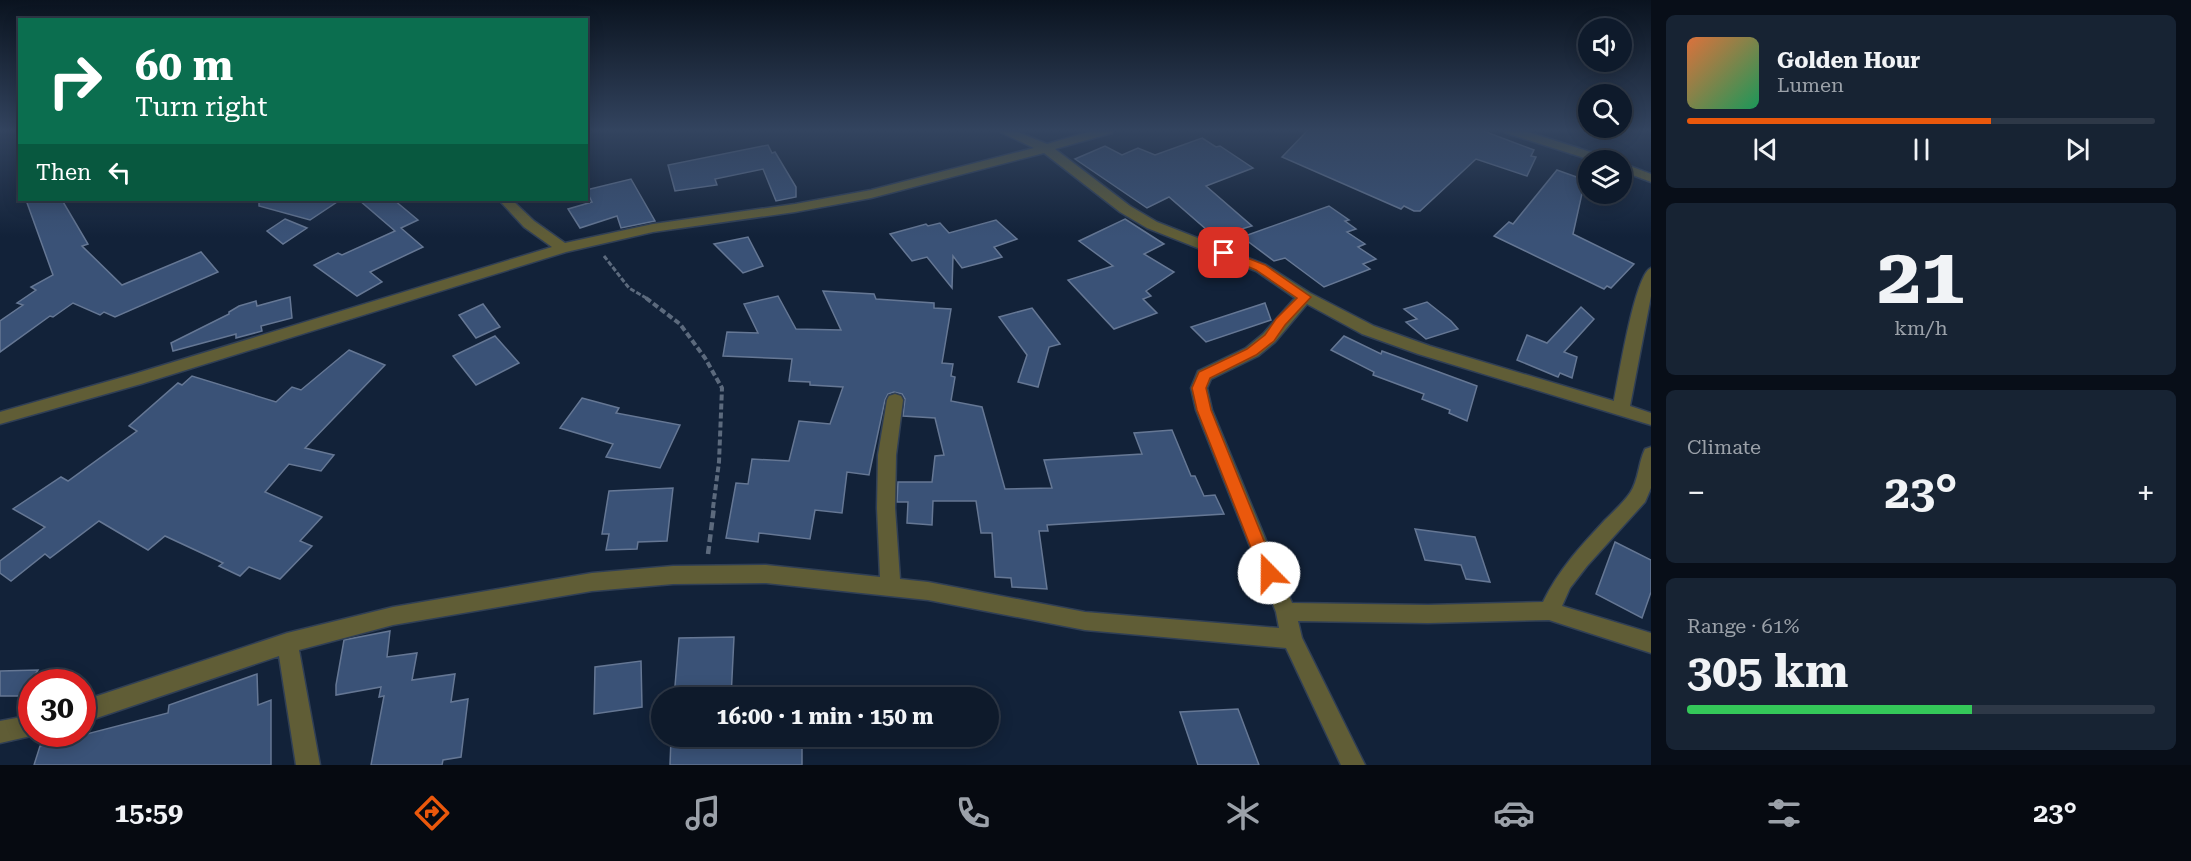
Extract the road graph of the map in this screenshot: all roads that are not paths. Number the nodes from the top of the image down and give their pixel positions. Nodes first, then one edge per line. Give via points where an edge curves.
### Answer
1 (985, 166) edge
2 (1069, 166) edge
3 (1632, 171) edge
4 (1651, 178) edge
5 (506, 201) edge
6 (563, 248) junction
7 (1651, 273) edge
8 (1305, 297) junction
9 (895, 400) dead end
10 (1621, 411) junction
11 (0, 418) edge
12 (1651, 419) edge
13 (1651, 453) edge
14 (890, 587) junction
15 (1549, 611) junction
16 (1286, 612) junction
17 (1292, 639) junction
18 (286, 643) junction
19 (1651, 643) edge
20 (96, 707) edge
21 (18, 729) edge
22 (0, 732) edge
23 (308, 765) edge
24 (1353, 765) edge

1 - 6 street via 871,194 653,228
2 - 8 street via 1152,225 1261,268
3 - 4 street
5 - 6 street via 529,224
6 - 11 street
7 - 10 street via 1641,304
8 - 10 street via 1368,330
8 - 16 street via 1269,338 1252,352 1204,375 1199,388 1204,410
9 - 14 street via 887,455
10 - 12 street
13 - 15 street via 1638,497 1580,560 1563,582
14 - 17 street via 1085,621
14 - 18 street via 766,574 592,582 393,616
15 - 16 street
15 - 19 street
16 - 17 street
17 - 24 street
18 - 20 street
18 - 23 street
21 - 22 street

